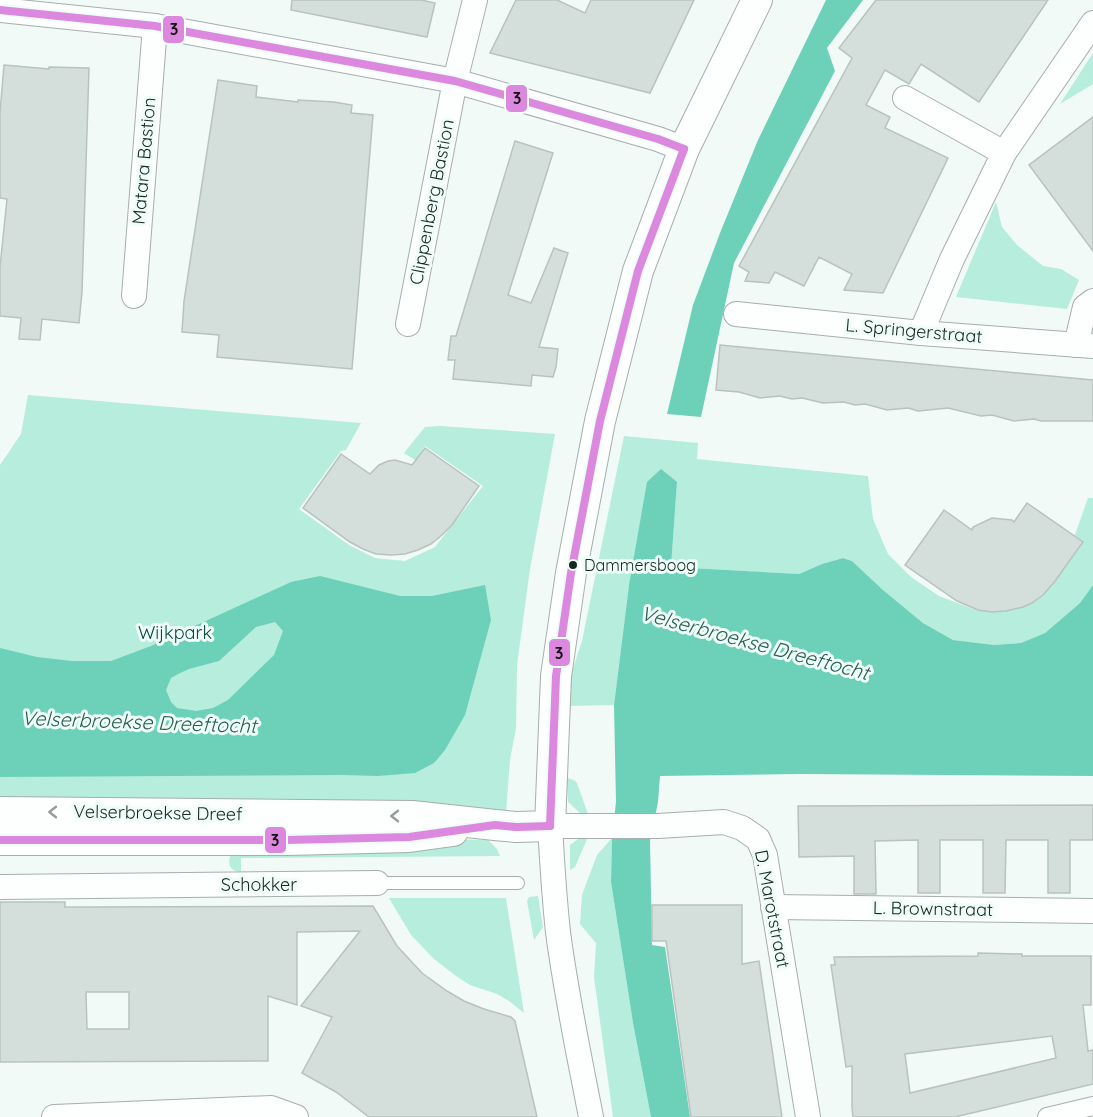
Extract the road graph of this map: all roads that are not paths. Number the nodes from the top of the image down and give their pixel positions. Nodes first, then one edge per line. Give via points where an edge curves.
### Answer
1 (474, 0) edge
2 (757, 0) edge
3 (0, 9) edge
4 (1093, 23) edge
5 (155, 26) junction
6 (455, 81) junction
7 (905, 98) dead end
8 (684, 149) junction
9 (1004, 153) junction
10 (134, 296) dead end
11 (1093, 301) edge
12 (736, 314) dead end
13 (408, 324) dead end
14 (921, 333) junction
15 (1085, 345) edge
16 (0, 812) edge
17 (495, 825) junction
18 (550, 826) junction
19 (0, 840) edge
20 (377, 883) joint
21 (518, 883) dead end
22 (0, 887) edge
23 (773, 907) junction
24 (1093, 911) edge
25 (1093, 1106) edge
26 (54, 1117) edge
27 (296, 1117) edge
28 (591, 1117) edge
29 (808, 1117) edge
30 (1047, 1117) edge

1 - 6 street, Clippenberg Bastion
2 - 8 street
3 - 5 street
4 - 9 street
5 - 6 street
5 - 10 street, Matara Bastion
6 - 8 street
6 - 13 street, Clippenberg Bastion
7 - 9 street
8 - 18 street via 638,270 600,422 570,573 556,676
9 - 14 street
11 - 15 street via 1085,307
12 - 14 street, L. Springerstraat
14 - 15 street, L. Springerstraat
17 -> 16 street, Velserbroekse Dreef via 412,816
17 - 18 street, Velserbroekse Dreef
17 - 19 street, Velserbroekse Dreef via 409,837
18 - 23 street, D. Marotstraat via 724,822 742,828 758,839 765,855
18 - 28 street via 558,933
20 - 21 lane, Schokker
20 - 22 street, Schokker
23 - 24 street, L. Brownstraat
23 - 29 street, D. Marotstraat
25 - 30 street
26 - 27 street via 271,1108

